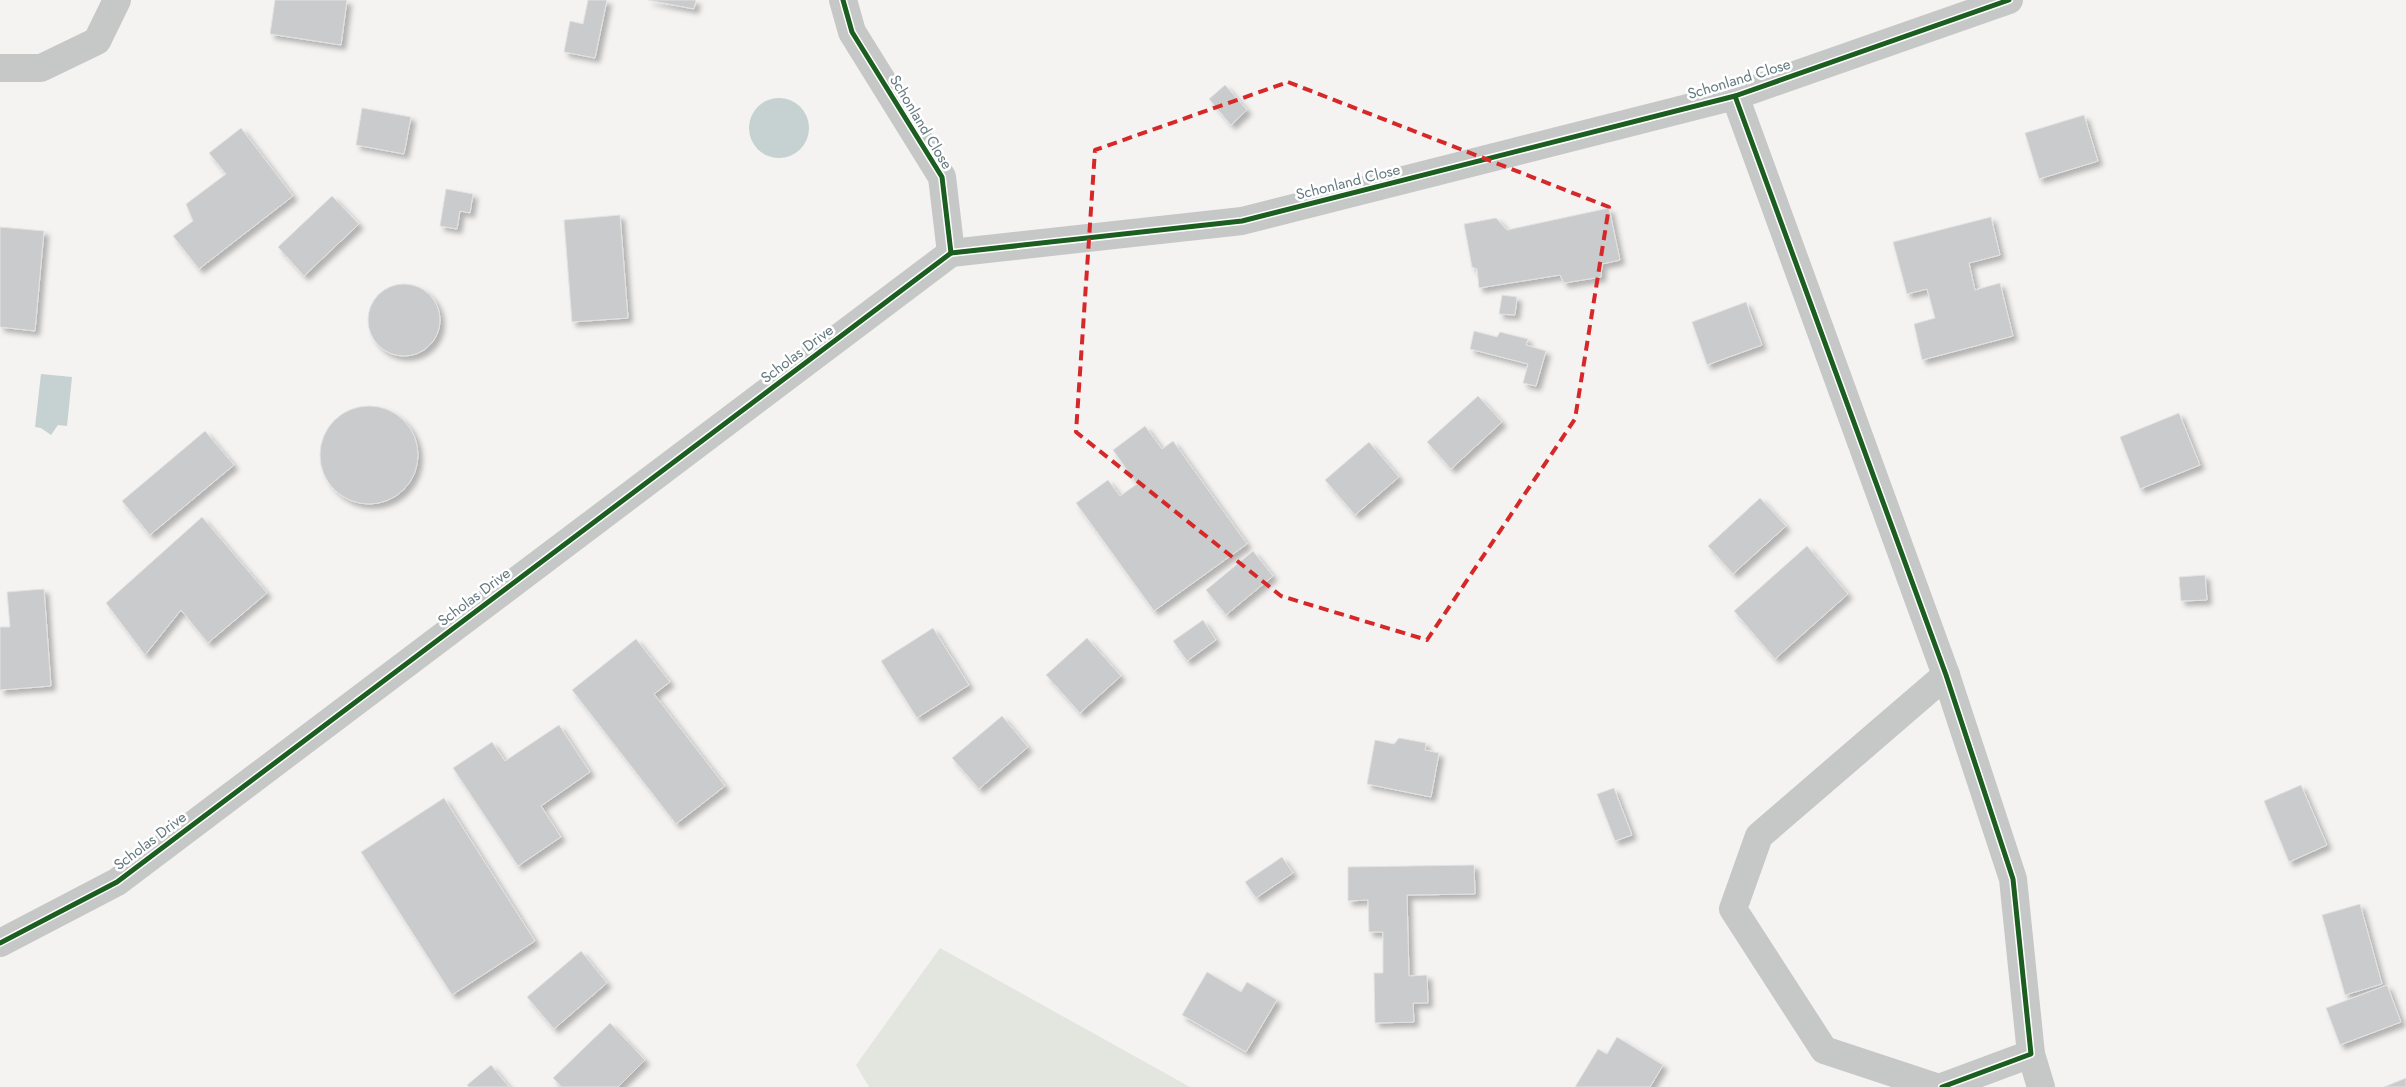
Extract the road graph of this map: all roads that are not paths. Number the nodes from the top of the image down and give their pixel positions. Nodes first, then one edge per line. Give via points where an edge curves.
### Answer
1 (117, 0) edge
2 (843, 0) edge
3 (2009, 0) edge
4 (0, 68) edge
5 (1735, 96) junction
6 (951, 253) junction
7 (1946, 675) junction
8 (0, 943) edge
9 (2031, 1054) junction
10 (1936, 1087) edge
11 (1942, 1087) edge
12 (2041, 1087) edge

1 - 4 street via 98,41 41,68
2 - 6 street, Schonland Close via 852,32 942,177
3 - 5 street, Schonland Close
5 - 6 street, Schonland Close via 1242,221
5 - 7 street
6 - 8 street, Scholas Drive via 117,882
7 - 9 street via 2013,879
7 - 10 street via 1759,836 1733,909 1824,1050
9 - 11 street
9 - 12 street

